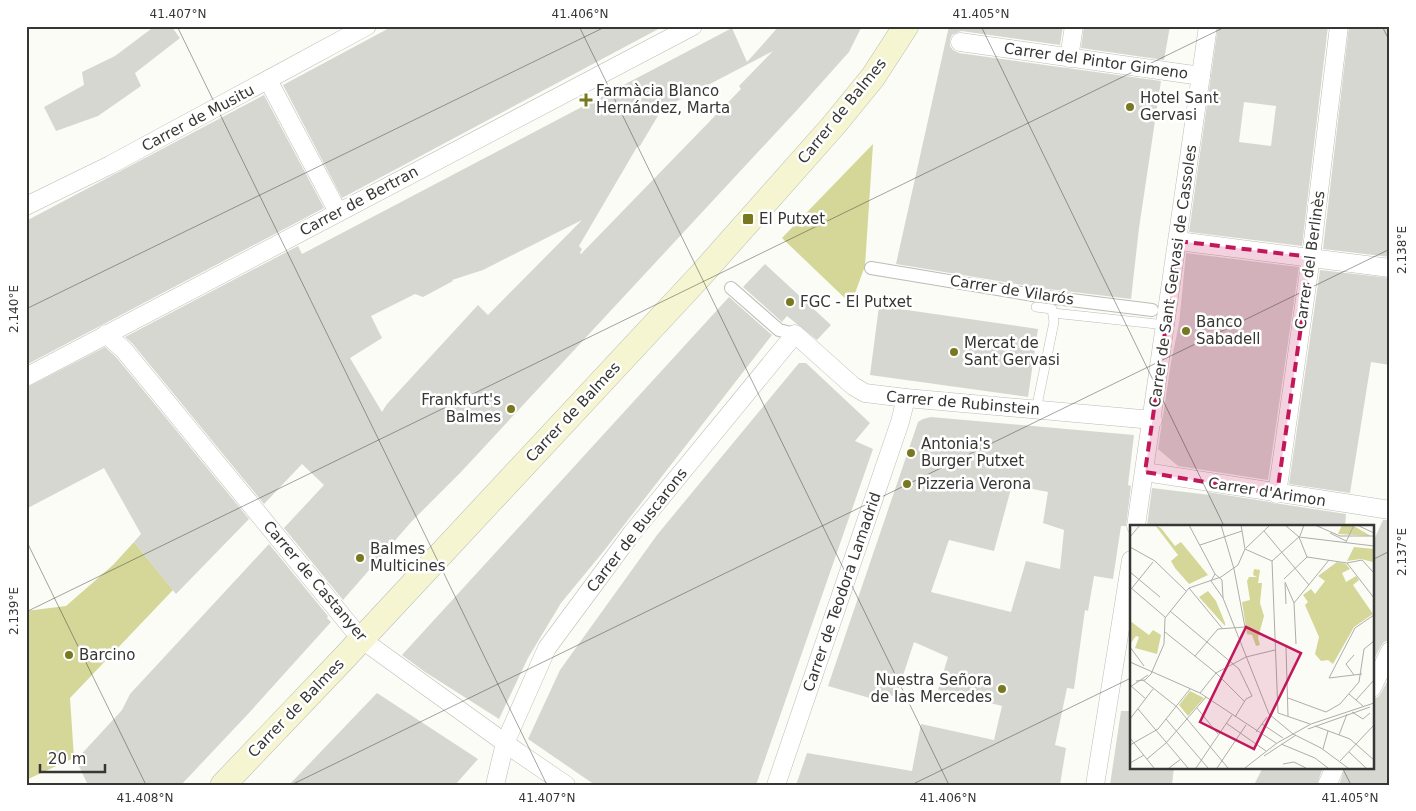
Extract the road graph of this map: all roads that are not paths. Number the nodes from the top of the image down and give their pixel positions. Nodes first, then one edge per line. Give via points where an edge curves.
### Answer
1 (367, 26) edge
2 (693, 26) edge
3 (906, 26) edge
4 (1074, 26) edge
5 (1208, 26) edge
6 (1339, 26) edge
7 (960, 42) dead end
8 (1068, 58) junction
9 (1201, 76) junction
10 (268, 80) junction
11 (26, 206) edge
12 (338, 212) junction
13 (1178, 241) junction
14 (1311, 257) junction
15 (871, 268) dead end
16 (1390, 268) edge
17 (731, 288) dead end
18 (1036, 307) dead end
19 (1152, 310) dead end
20 (1053, 313) junction
21 (1166, 325) junction
22 (106, 334) junction
23 (795, 334) junction
24 (26, 377) edge
25 (906, 398) junction
26 (1036, 410) junction
27 (1153, 420) junction
28 (1145, 472) junction
29 (1276, 494) junction
30 (1390, 510) edge
31 (1136, 525) edge
32 (1130, 566) edge
33 (361, 639) junction
34 (1390, 651) edge
35 (1374, 684) edge
36 (505, 743) junction
37 (1335, 768) edge
38 (223, 785) edge
39 (495, 785) edge
40 (566, 785) edge
41 (776, 785) edge
42 (1095, 785) edge
43 (1327, 785) edge

1 - 10 street, Carrer de Musitu
2 - 12 street, Carrer de Bertran
3 - 33 main road, Carrer de Balmes via 873,77 833,126 700,276
4 - 8 street
5 - 9 street, Carrer de Sant Gervasi de Cassoles
6 - 14 street, Carrer del Berlinès
7 - 8 street, Carrer del Pintor Gimeno
8 - 9 street, Carrer del Pintor Gimeno
9 - 13 street, Carrer de Sant Gervasi de Cassoles
10 - 11 street, Carrer de Musitu
10 - 12 street
12 - 22 street, Carrer de Bertran
13 - 14 street
13 - 21 street, Carrer de Sant Gervasi de Cassoles
14 - 16 street
14 - 29 street, Carrer del Berlinès
15 - 19 street, Carrer de Vilarós via 1039,296
17 - 23 street via 779,330
18 - 20 lane via 1052,309
20 - 21 lane
20 - 26 lane via 1054,322
21 - 27 street, Carrer de Sant Gervasi de Cassoles
22 - 24 street, Carrer de Bertran
22 - 33 street, Carrer de Castanyer via 124,350
23 - 25 street, Carrer de Rubinstein via 860,391
23 - 36 street, Carrer de Buscarons via 632,533 547,648
25 - 26 street, Carrer de Rubinstein
25 - 41 street, Carrer de Teodora Lamadrid
26 - 27 street, Carrer de Rubinstein
27 - 28 street, Carrer de Sant Gervasi de Cassoles
28 - 29 street, Carrer d'Arimon
28 - 31 street, Carrer de Sant Gervasi de Cassoles
29 - 30 street, Carrer d'Arimon
32 - 42 street
33 - 36 street, Carrer de Castanyer
33 - 38 main road, Carrer de Balmes
34 - 35 street
36 - 39 street, Carrer de Buscarons
36 - 40 street, Carrer de Castanyer
37 - 43 street

